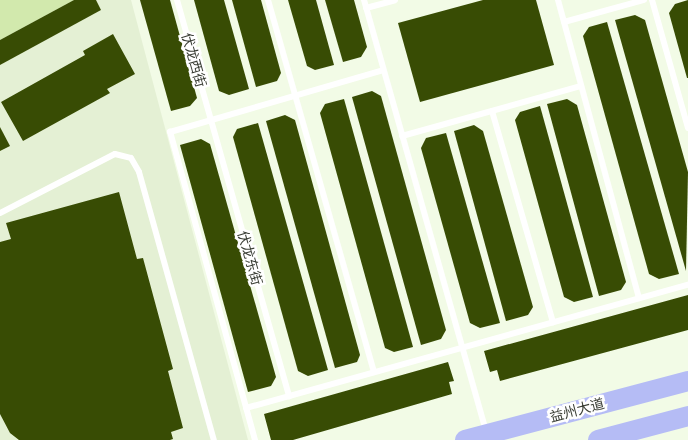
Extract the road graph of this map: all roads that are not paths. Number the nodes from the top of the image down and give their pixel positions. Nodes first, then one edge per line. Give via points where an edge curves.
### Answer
1 (176, 0) edge
2 (268, 0) edge
3 (364, 0) edge
4 (395, 0) edge
5 (558, 0) edge
6 (644, 0) edge
7 (652, 0) edge
8 (366, 8) junction
9 (564, 22) junction
10 (383, 70) junction
11 (581, 86) junction
12 (295, 96) junction
13 (492, 111) junction
14 (210, 120) junction
15 (688, 128) edge
16 (402, 136) junction
17 (0, 213) edge
18 (688, 285) edge
19 (639, 298) junction
20 (553, 322) junction
21 (462, 348) junction
22 (374, 372) junction
23 (688, 381) edge
24 (289, 396) junction
25 (246, 408) junction
26 (688, 416) edge
27 (487, 434) junction
28 (214, 440) edge
29 (255, 440) edge
30 (465, 440) edge
31 (598, 440) edge

1 - 14 lane, 伏龙西街
2 - 12 lane
3 - 8 lane
4 - 8 lane
5 - 9 lane
6 - 9 lane
7 - 15 lane
8 - 10 lane
9 - 11 lane
10 - 12 lane
10 - 16 lane
11 - 13 lane
11 - 19 lane
12 - 14 lane
12 - 22 lane
13 - 16 lane
13 - 20 lane
14 - 24 lane, 伏龙东街
14 - 25 lane via 170,132
16 - 21 lane
17 - 28 lane via 115,154 131,158 139,172
18 - 19 lane
19 - 20 lane
20 - 21 lane
21 - 22 lane
21 - 27 lane
22 - 24 lane
23 - 27 main road, 益州大道
24 - 25 lane
25 - 29 lane
26 - 31 main road
27 - 30 main road, 益州大道

